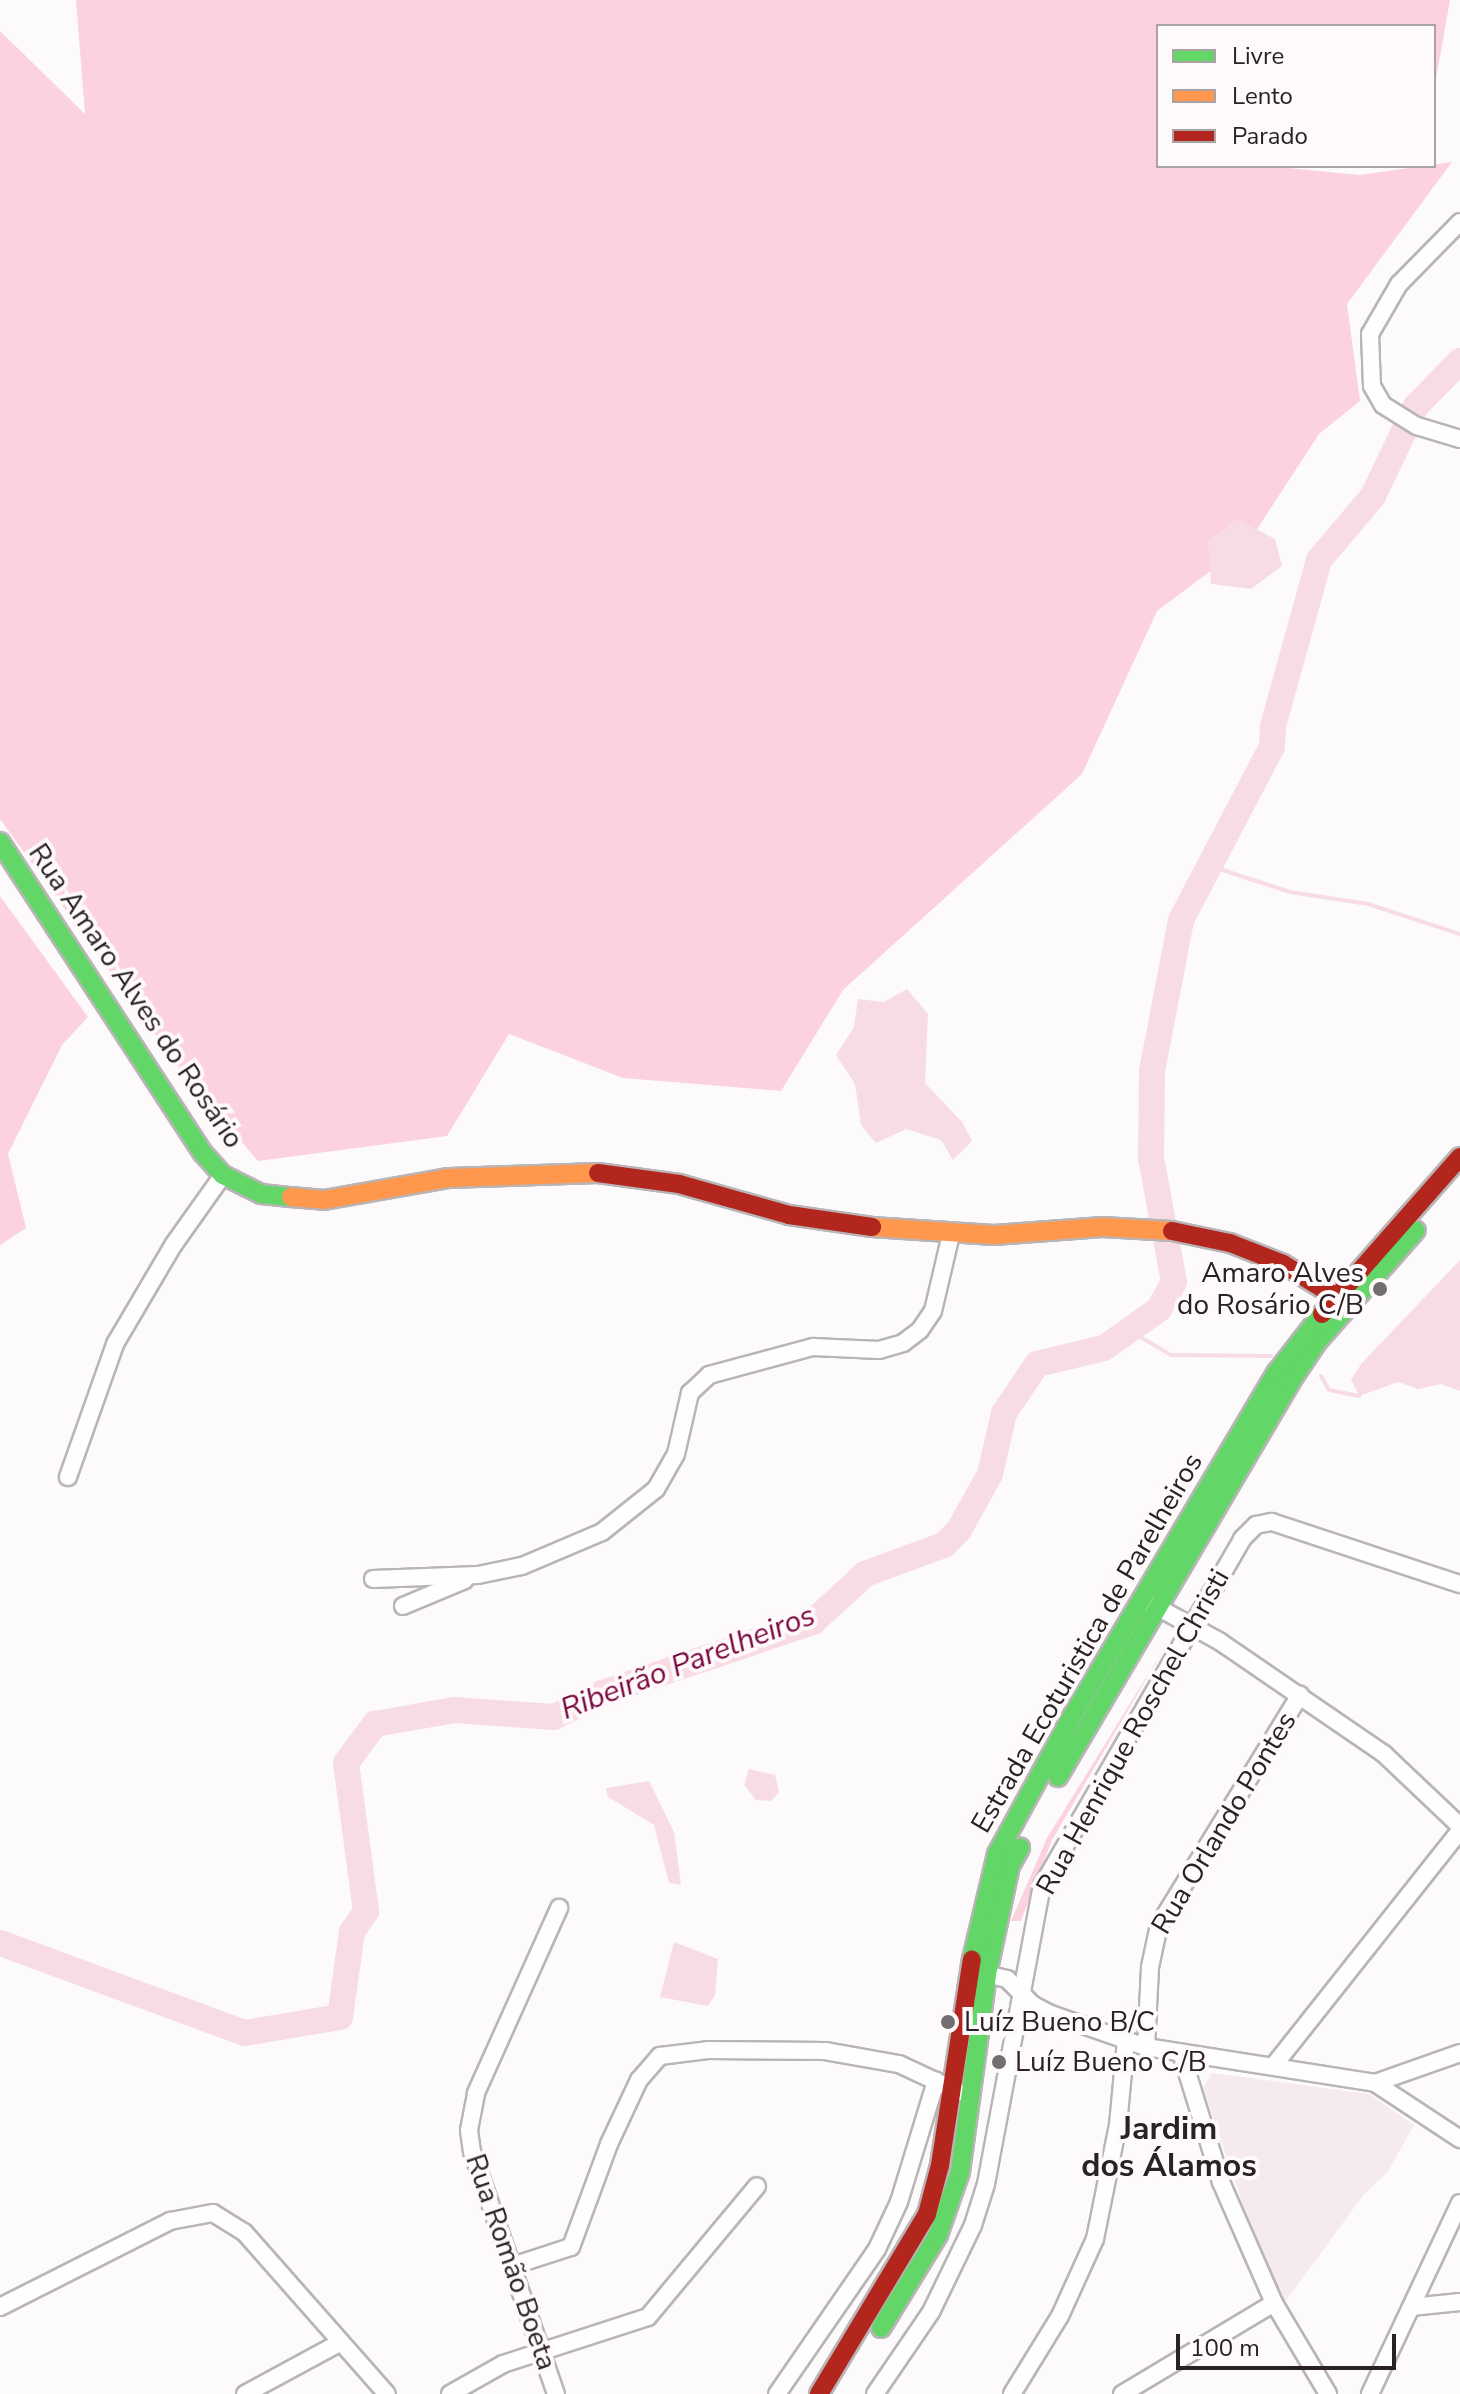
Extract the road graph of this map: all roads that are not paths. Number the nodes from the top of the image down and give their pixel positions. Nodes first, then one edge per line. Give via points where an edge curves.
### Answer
1 (1460, 222) edge
2 (1460, 439) edge
3 (0, 842) edge
4 (1460, 1157) edge
5 (223, 1175) junction
6 (1460, 1180) edge
7 (951, 1234) junction
8 (1342, 1300) junction
9 (68, 1477) dead end
10 (478, 1575) junction
11 (373, 1579) dead end
12 (1460, 1584) edge
13 (1149, 1603) junction
14 (403, 1606) dead end
15 (1191, 1625) junction
16 (1300, 1695) junction
17 (1460, 1828) edge
18 (559, 1908) dead end
19 (979, 1973) junction
20 (1018, 1990) junction
21 (1126, 2040) junction
22 (1146, 2047) junction
23 (1460, 2053) edge
24 (1182, 2056) junction
25 (1275, 2064) junction
26 (1375, 2083) junction
27 (957, 2084) junction
28 (1460, 2139) edge
29 (940, 2165) junction
30 (960, 2172) junction
31 (986, 2184) junction
32 (757, 2186) dead end
33 (1460, 2203) edge
34 (512, 2266) junction
35 (1460, 2302) edge
36 (1274, 2303) junction
37 (0, 2307) edge
38 (1411, 2307) junction
39 (341, 2342) junction
40 (544, 2354) junction
41 (1320, 2392) edge
42 (245, 2394) edge
43 (387, 2394) edge
44 (450, 2394) edge
45 (556, 2394) edge
46 (777, 2394) edge
47 (819, 2394) edge
48 (838, 2394) edge
49 (875, 2394) edge
50 (1012, 2394) edge
51 (1122, 2394) edge
52 (1370, 2394) edge

1 - 2 street via 1399,284 1370,334 1372,386 1394,413
3 - 5 main road, Rua Amaro Alves do Rosário via 190,1134
4 - 8 main road, Estrada Ecoturistica de Parelheiros
5 - 7 main road, Rua Amaro Alves do Rosário via 261,1194 312,1201 449,1178 603,1173 679,1184 789,1215
5 - 9 street via 174,1244 115,1344
6 - 8 main road, Estrada Ecoturistica de Parelheiros
7 - 8 main road, Rua Amaro Alves do Rosário via 1125,1227 1180,1231 1255,1252
7 - 10 street via 933,1311 903,1343 879,1350 813,1347 709,1375 690,1393 667,1472 640,1505 554,1556
8 - 13 main road, Estrada Ecoturistica de Parelheiros via 1277,1372
10 - 11 street
10 - 14 street
12 - 15 street, Rua Henrique Roschel Christi via 1289,1525 1256,1525 1242,1539
13 - 15 street
13 - 19 main road, Estrada Ecoturistica de Parelheiros via 997,1854 979,1912
15 - 16 street
15 - 20 street, Rua Henrique Roschel Christi via 1054,1860 1034,1910
16 - 17 street via 1384,1754
16 - 22 street, Rua Orlando Pontes via 1159,1925 1150,1967
17 - 25 street
18 - 34 street, Rua Romão Boeta via 470,2113 472,2152
19 - 20 street via 1007,1979
19 - 27 main road, Estrada Ecoturistica de Parelheiros
20 - 21 street via 1051,2014
20 - 31 street, Rua Henrique Roschel Christi
21 - 22 street
21 - 50 street via 1118,2125 1095,2239 1066,2305
22 - 24 street
23 - 26 street
24 - 25 street
24 - 36 street via 1221,2182
25 - 26 street
26 - 28 street
27 - 29 main road, Estrada Ecoturistica de Parelheiros
27 - 30 main road, Estrada Ecoturistica de Parelheiros
27 - 34 street via 899,2064 825,2051 708,2050 660,2056 639,2080 615,2131 571,2247
27 - 46 street via 877,2249
29 - 30 street
29 - 47 main road, Estrada Ecoturistica de Parelheiros via 927,2214 910,2249
30 - 31 street
30 - 48 main road, Estrada Ecoturistica de Parelheiros via 923,2263
31 - 49 street, Rua Henrique Roschel Christi via 946,2284
32 - 40 street via 648,2317
33 - 38 street
34 - 40 street, Rua Romão Boeta
35 - 38 street
36 - 41 street
36 - 51 street
37 - 39 street via 170,2221 213,2213 244,2232
38 - 52 street
39 - 42 street
39 - 43 street
40 - 44 street via 503,2364
40 - 45 street, Rua Romão Boeta

